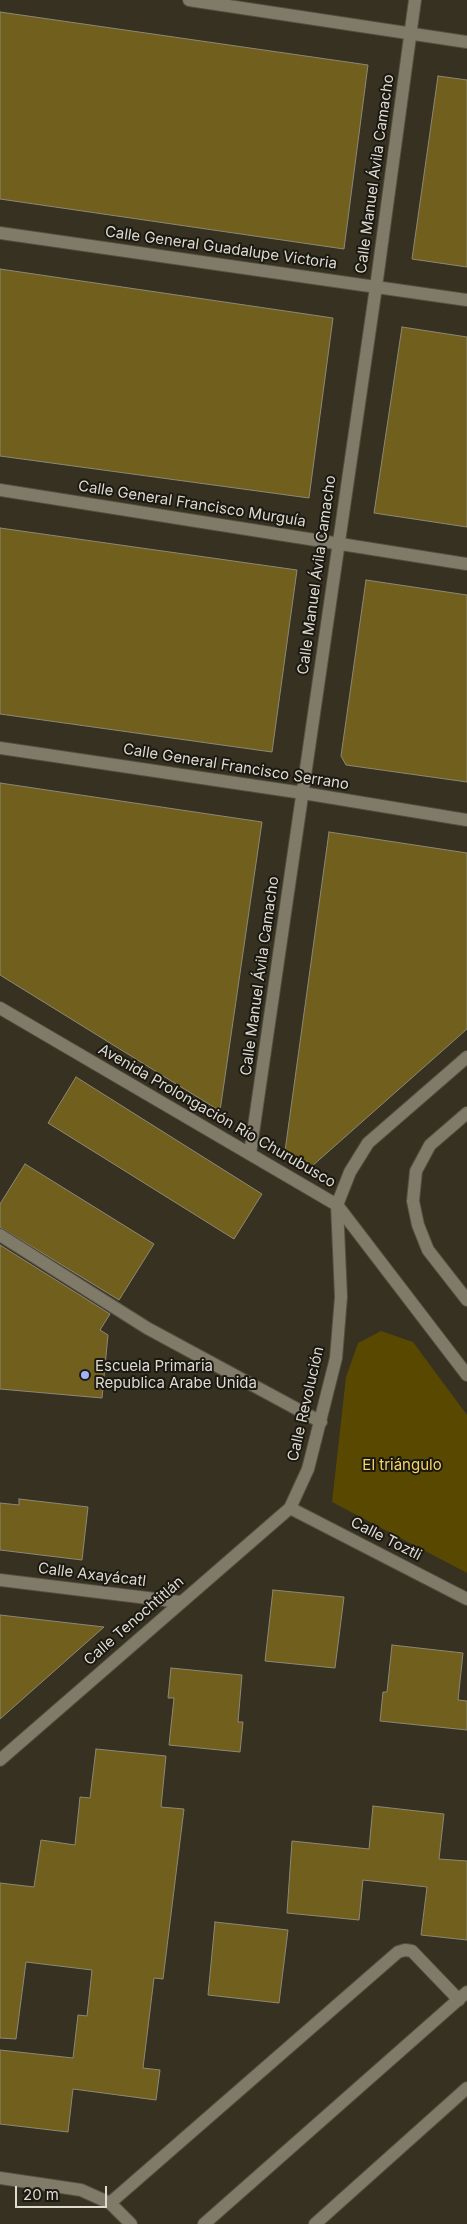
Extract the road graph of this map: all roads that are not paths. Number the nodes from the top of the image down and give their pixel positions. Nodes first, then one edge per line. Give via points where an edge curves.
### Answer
1 (189, 0) edge
2 (415, 0) edge
3 (410, 33) junction
4 (467, 42) edge
5 (0, 233) edge
6 (376, 286) junction
7 (467, 300) edge
8 (0, 490) edge
9 (337, 544) junction
10 (467, 564) edge
11 (0, 748) edge
12 (303, 793) junction
13 (467, 820) edge
14 (0, 1008) edge
15 (467, 1058) edge
16 (467, 1113) edge
17 (250, 1154) junction
18 (337, 1205) junction
19 (0, 1235) edge
20 (467, 1300) edge
21 (467, 1375) edge
22 (321, 1422) junction
23 (290, 1508) junction
24 (0, 1580) edge
25 (467, 1599) edge
26 (180, 1602) junction
27 (0, 1760) edge
28 (463, 1996) edge
29 (467, 2088) edge
30 (0, 2178) edge
31 (110, 2203) junction
32 (131, 2224) edge
33 (204, 2224) edge
34 (315, 2224) edge

1 - 3 street
2 - 3 street, Calle Manuel Ávila Camacho
3 - 4 street
3 - 6 street, Calle Manuel Ávila Camacho
5 - 6 street, Calle General Guadalupe Victoria
6 - 7 street, Calle General Guadalupe Victoria
6 - 9 street, Calle Manuel Ávila Camacho
8 - 9 street, Calle General Francisco Murguía
9 - 10 street, Calle General Francisco Murguía
9 - 12 street, Calle Manuel Ávila Camacho
11 - 12 street, Calle General Francisco Serrano
12 - 13 street, Calle General Francisco Serrano
12 - 17 street, Calle Manuel Ávila Camacho
14 - 17 street, Avenida Prolongación Río Churubusco
15 - 18 street, Calle Revolución via 368,1143 350,1172
16 - 20 street via 430,1145 416,1171 413,1201 418,1226 428,1250
17 - 18 street, Avenida Prolongación Río Churubusco
18 - 21 street, Avenida Prolongación Río Churubusco
18 - 22 street, Calle Revolución via 341,1297 336,1358
19 - 22 street via 147,1328
22 - 23 street, Calle Revolución via 308,1469
23 - 25 street, Calle Toztli
23 - 26 street, Calle Tenochtitlán
24 - 26 street, Calle Axayácatl
26 - 27 street, Calle Tenochtitlán
28 - 31 street via 412,1951 398,1952
28 - 33 street
29 - 34 street
30 - 31 street via 81,2190
31 - 32 street

